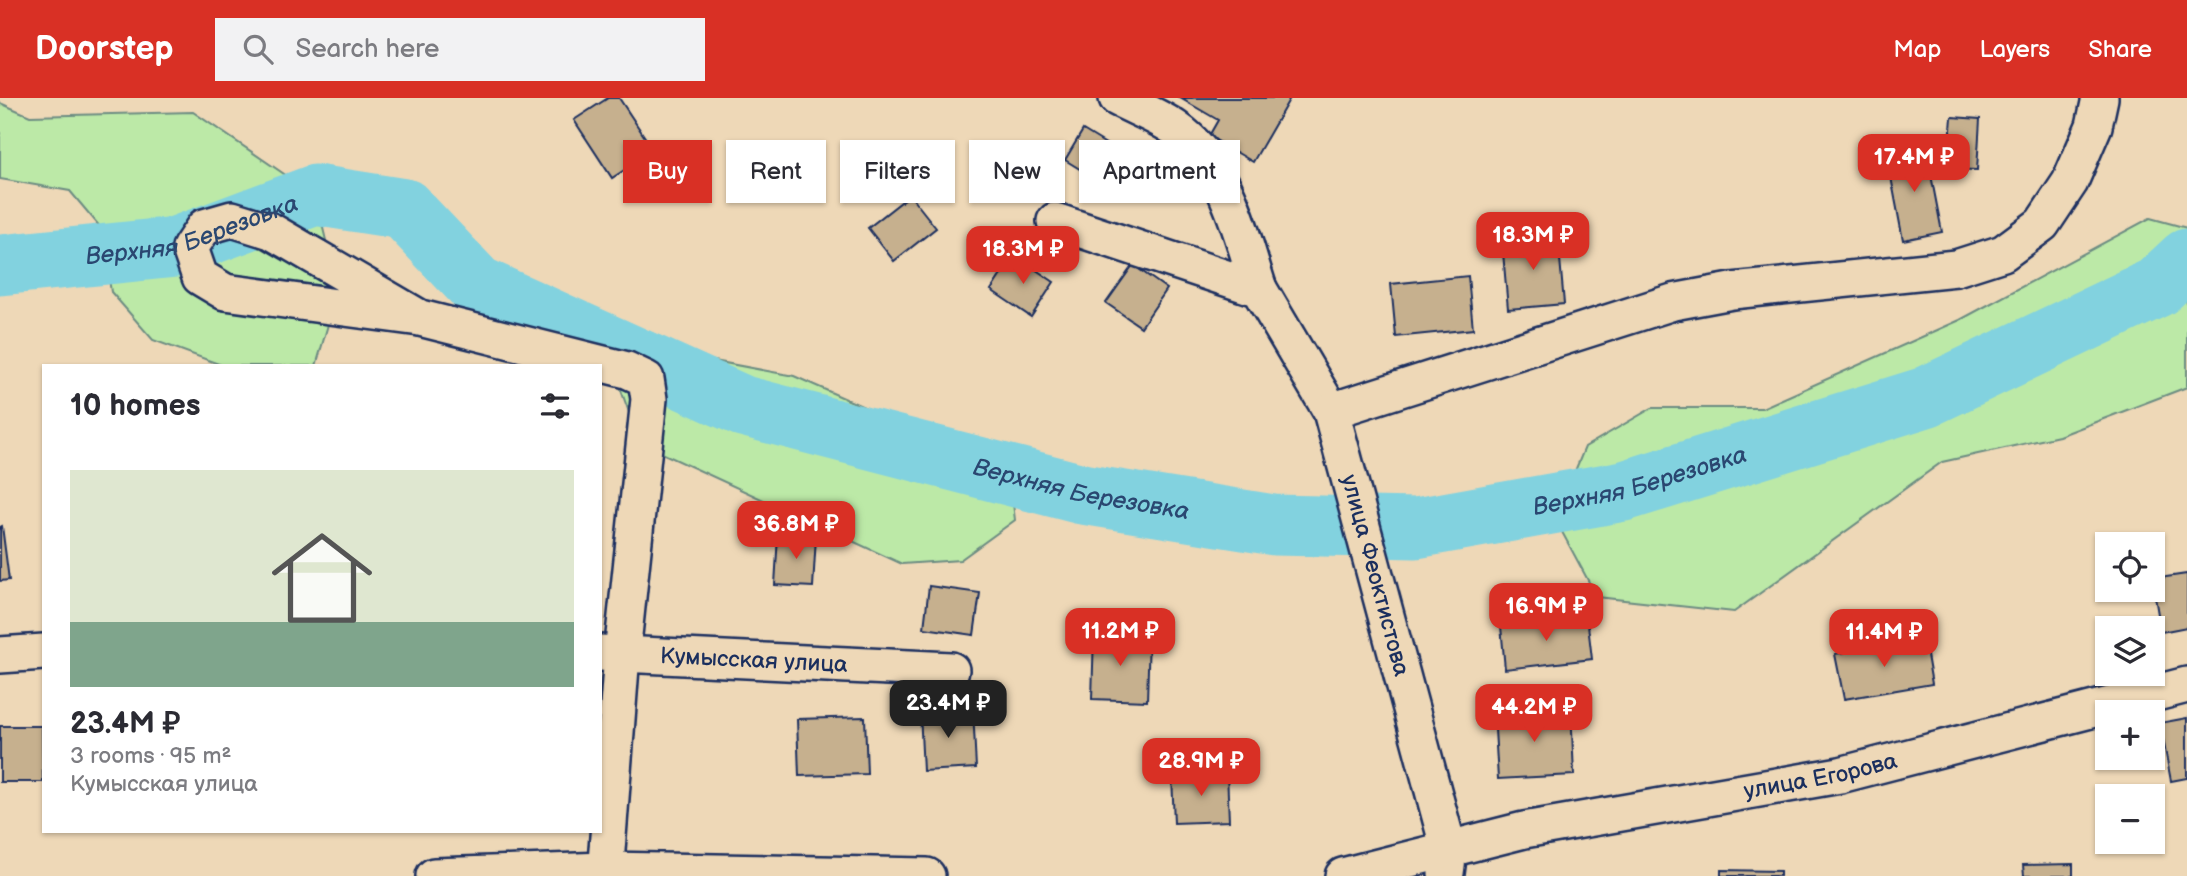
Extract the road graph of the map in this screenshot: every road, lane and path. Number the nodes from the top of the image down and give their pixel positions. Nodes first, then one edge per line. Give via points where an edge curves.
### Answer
1 (1117, 98) edge
2 (2100, 98) edge
3 (1055, 221) dead end
4 (1259, 289) junction
5 (420, 318) junction
6 (1331, 411) junction
7 (42, 652) edge
8 (611, 653) edge
9 (0, 655) edge
10 (951, 670) dead end
11 (2187, 685) edge
12 (1447, 863) edge
13 (605, 873) edge
14 (433, 876) edge
15 (927, 876) edge
16 (1343, 876) edge

1 - 4 street, улица Феоктистова via 1176,128 1203,154 1229,198
2 - 6 street via 2094,126 2070,182 2042,224 2003,253 1956,268 1732,290 1673,302
3 - 4 street
4 - 6 street, улица Феоктистова
5 - 5 street via 225,292 200,276 190,248 204,227 232,219 271,231
5 - 8 street via 627,370 646,379 649,399
6 - 12 street, улица Феоктистова
7 - 9 street
8 - 10 street, Кумысская улица
8 - 13 street
11 - 12 street, улица Егорова via 1840,775 1524,830
12 - 16 street, улица Егорова
13 - 14 street
13 - 15 street

